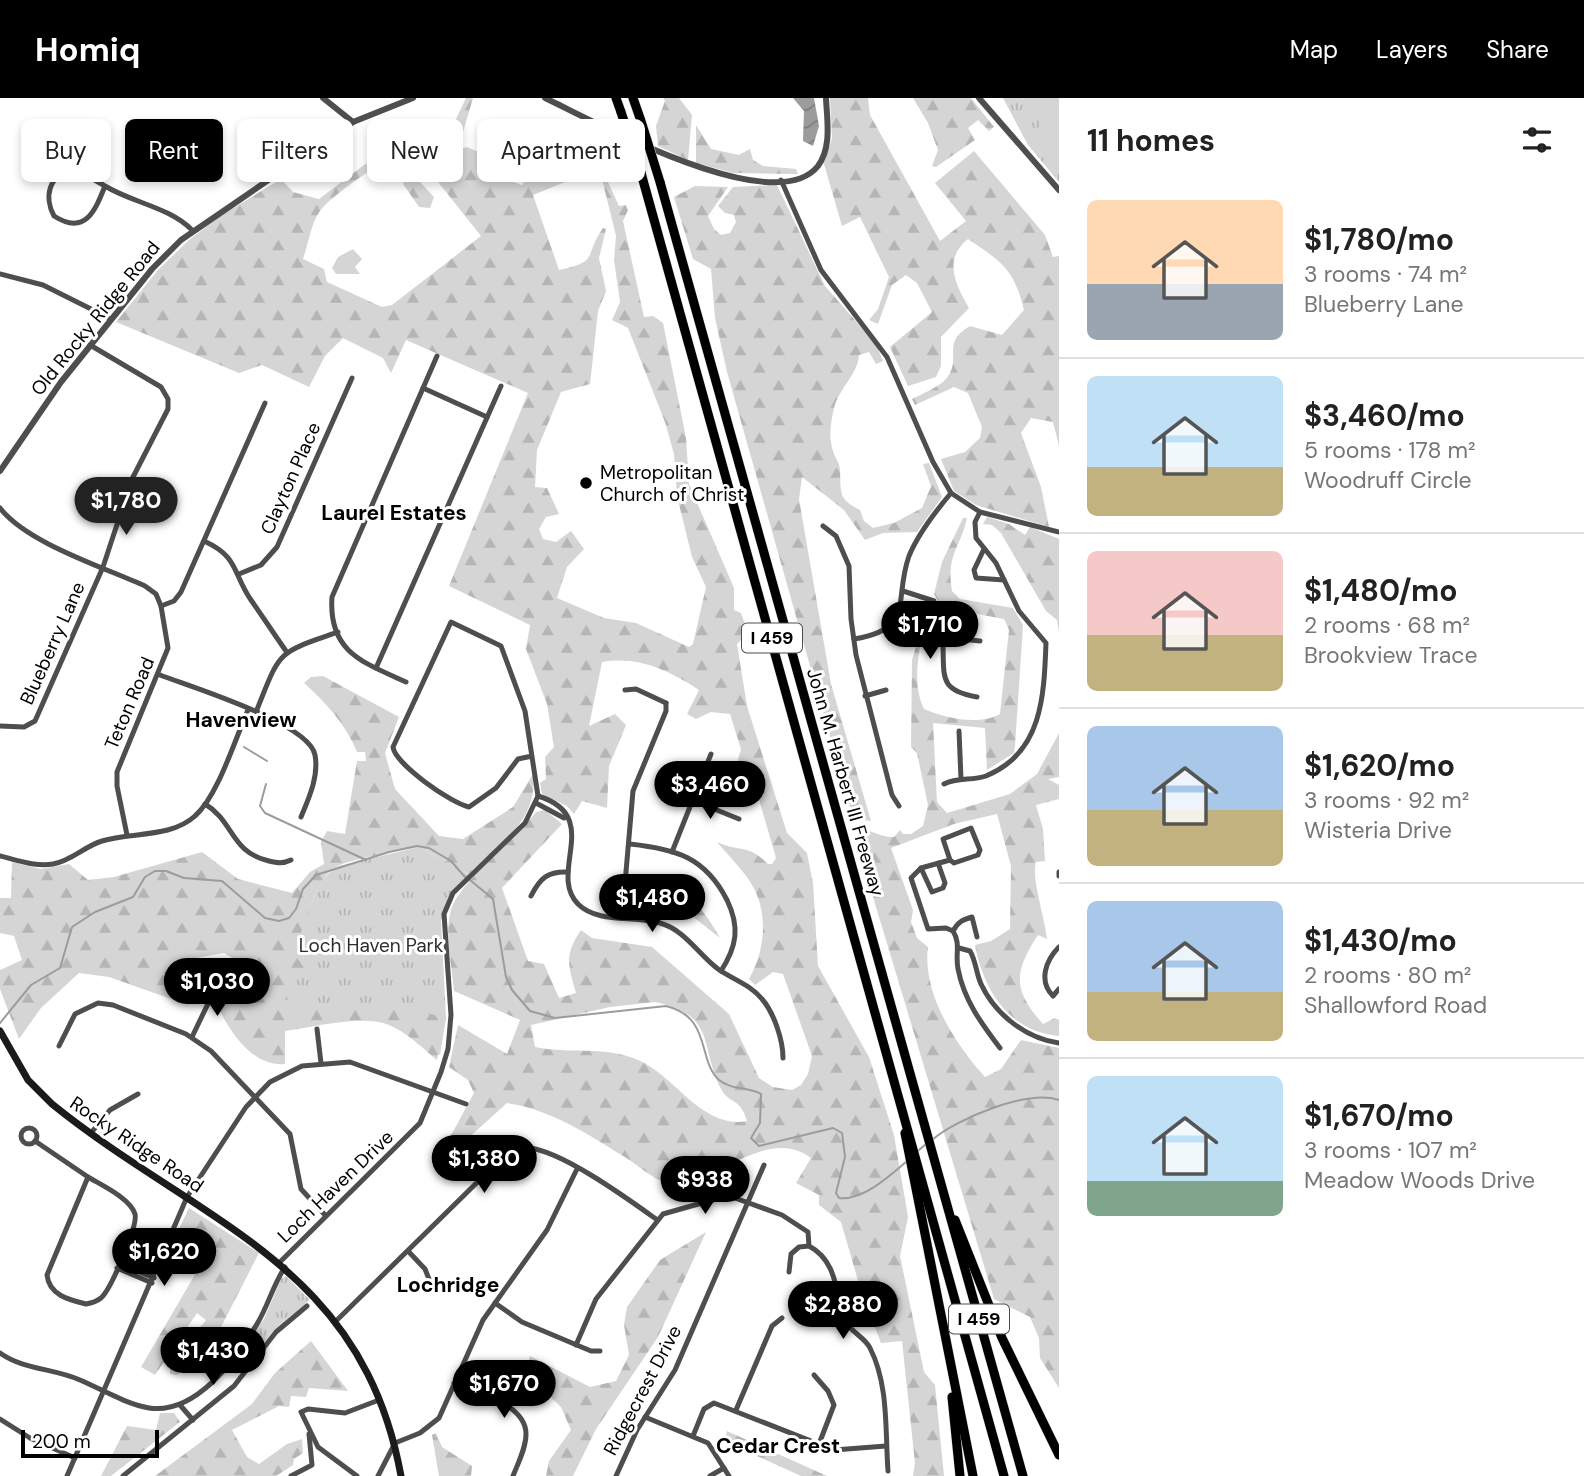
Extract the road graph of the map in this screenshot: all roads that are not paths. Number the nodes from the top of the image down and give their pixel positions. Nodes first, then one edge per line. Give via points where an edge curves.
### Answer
1 (323, 98) edge
2 (413, 98) edge
3 (545, 98) edge
4 (616, 98) edge
5 (632, 98) edge
6 (826, 98) edge
7 (979, 98) edge
8 (400, 100) edge
9 (349, 119) edge
10 (353, 122) edge
11 (781, 180) junction
12 (264, 182) edge
13 (105, 186) junction
14 (1059, 190) edge
15 (192, 230) junction
16 (0, 274) edge
17 (111, 319) junction
18 (90, 345) junction
19 (437, 356) dead end
20 (352, 378) dead end
21 (501, 386) dead end
22 (423, 388) junction
23 (265, 403) dead end
24 (487, 417) junction
25 (0, 471) edge
26 (951, 494) junction
27 (0, 508) edge
28 (980, 512) junction
29 (823, 526) dead end
30 (1059, 533) edge
31 (204, 541) junction
32 (984, 549) junction
33 (103, 567) junction
34 (239, 574) junction
35 (1004, 580) junction
36 (903, 591) junction
37 (162, 606) junction
38 (338, 632) junction
39 (942, 637) junction
40 (854, 639) junction
41 (980, 641) dead end
42 (286, 651) junction
43 (376, 668) junction
44 (160, 675) junction
45 (406, 682) dead end
46 (886, 690) dead end
47 (625, 691) dead end
48 (864, 696) junction
49 (977, 697) dead end
50 (248, 710) junction
51 (256, 712) junction
52 (0, 726) edge
53 (959, 731) dead end
54 (711, 754) dead end
55 (532, 756) junction
56 (961, 779) junction
57 (944, 784) dead end
58 (537, 799) junction
59 (692, 800) junction
60 (205, 804) junction
61 (899, 806) dead end
62 (301, 817) dead end
63 (739, 819) dead end
64 (127, 835) junction
65 (630, 844) junction
66 (672, 852) junction
67 (0, 856) edge
68 (291, 860) dead end
69 (950, 860) junction
70 (938, 863) junction
71 (921, 868) junction
72 (568, 872) junction
73 (531, 896) dead end
74 (622, 918) junction
75 (953, 931) junction
76 (977, 936) dead end
77 (1059, 947) edge
78 (959, 948) junction
79 (975, 967) junction
80 (958, 970) junction
81 (721, 971) junction
82 (216, 987) dead end
83 (1059, 989) edge
84 (317, 1029) dead end
85 (0, 1031) edge
86 (192, 1037) junction
87 (1059, 1043) edge
88 (59, 1046) dead end
89 (1000, 1048) dead end
90 (783, 1058) dead end
91 (321, 1063) junction
92 (433, 1092) junction
93 (138, 1094) dead end
94 (255, 1096) junction
95 (466, 1104) dead end
96 (91, 1133) junction
97 (35, 1141) dead end
98 (764, 1165) dead end
99 (935, 1167) junction
100 (577, 1168) junction
101 (916, 1175) junction
102 (88, 1177) junction
103 (187, 1197) junction
104 (748, 1201) junction
105 (326, 1216) junction
106 (656, 1219) junction
107 (809, 1246) junction
108 (408, 1251) junction
109 (118, 1265) junction
110 (282, 1265) junction
111 (789, 1272) dead end
112 (429, 1279) dead end
113 (153, 1280) junction
114 (839, 1300) dead end
115 (495, 1303) junction
116 (307, 1306) dead end
117 (940, 1312) junction
118 (842, 1316) dead end
119 (782, 1318) dead end
120 (335, 1322) junction
121 (576, 1345) junction
122 (600, 1352) dead end
123 (0, 1353) edge
124 (814, 1375) dead end
125 (454, 1383) junction
126 (104, 1390) junction
127 (379, 1399) junction
128 (180, 1405) junction
129 (736, 1410) junction
130 (645, 1417) junction
131 (0, 1419) edge
132 (193, 1420) junction
133 (309, 1431) junction
134 (693, 1436) junction
135 (394, 1443) junction
136 (819, 1444) junction
137 (886, 1446) junction
138 (1059, 1455) edge
139 (75, 1458) junction
140 (724, 1468) junction
141 (888, 1471) dead end
142 (67, 1476) edge
143 (123, 1476) edge
144 (291, 1476) edge
145 (357, 1476) edge
146 (378, 1476) edge
147 (401, 1476) edge
148 (513, 1476) edge
149 (616, 1476) edge
150 (710, 1476) edge
151 (729, 1476) edge
152 (960, 1476) edge
153 (973, 1476) edge
154 (1004, 1476) edge
155 (1023, 1476) edge

1 - 9 street
2 - 8 street, Old Rocky Ridge Road
3 - 11 street via 699,169
4 - 101 highway, John M. Harbert III Freeway / I 459, bridge via 641,173 902,1106
5 - 99 highway, John M. Harbert III Freeway / I 459, bridge via 660,182
6 - 11 street via 827,141 822,159 806,176
7 - 14 street
8 - 10 street, Old Rocky Ridge Road
11 - 26 street via 821,270 887,357
12 - 15 street, Old Rocky Ridge Road
13 - 13 street via 95,211 84,221 74,224 54,216 47,204 52,183 60,176 74,173
13 - 15 street via 181,219
15 - 17 street, Old Rocky Ridge Road
16 - 17 street via 43,285
17 - 18 street, Old Rocky Ridge Road
18 - 25 street, Old Rocky Ridge Road
18 - 33 street, Blueberry Lane via 161,387 169,405 127,491
19 - 22 street
20 - 34 street, Clayton Place via 277,547 261,565
21 - 24 street
22 - 24 street
22 - 38 street via 334,591 332,607
23 - 31 street
24 - 43 street
26 - 28 street
26 - 36 street via 911,551
27 - 33 street via 35,537
28 - 30 street
28 - 32 street via 974,531
29 - 40 street via 836,536 849,566
31 - 34 street via 227,554
31 - 37 street via 181,592
32 - 35 street
32 - 35 street via 974,570 976,578
33 - 37 street via 152,590
33 - 52 street, Blueberry Lane via 35,721 24,727
34 - 42 street via 249,598
35 - 56 street via 1019,611 1046,643 1039,715 1015,760 983,777
36 - 39 street via 934,601
36 - 40 street via 901,609 891,626 877,635
37 - 44 street, Teton Road via 168,648
38 - 42 street
38 - 43 street via 352,656
39 - 41 street
39 - 49 street via 946,682 958,693
40 - 48 street
42 - 51 street
43 - 45 street
44 - 50 street
44 - 64 street, Teton Road via 117,772
46 - 48 street
47 - 65 street via 636,689 668,702 635,782
48 - 61 street via 893,799
50 - 51 street
50 - 60 street
51 - 62 street via 296,730 315,753 312,789
53 - 56 street
54 - 59 street
55 - 55 street via 525,711 501,646 451,622 393,747 395,755 430,785 468,807 496,788 518,759
55 - 58 street
56 - 57 street
58 - 72 street via 558,805 567,819 574,841
58 - 92 street, Loch Haven Drive via 525,823 462,885 444,914 450,1023 446,1058
59 - 63 street
59 - 66 street
60 - 64 street via 174,827
60 - 68 street via 220,815 248,853 281,863
64 - 67 street via 54,864
65 - 66 street
65 - 74 street
66 - 81 street via 712,873 733,911 735,943
69 - 69 street via 943,839 971,828 978,855 954,863
69 - 70 street
70 - 71 street
70 - 71 street via 945,883 932,892
71 - 75 street via 911,880 928,929
72 - 73 street via 548,874
72 - 74 street via 570,891 581,907
74 - 81 street via 674,929
75 - 76 street via 959,921 972,917
75 - 78 street
77 - 83 street via 1044,977 1053,996
78 - 79 street via 970,951
78 - 80 street
79 - 80 street
79 - 87 street via 995,1006 1014,1024
80 - 89 street via 967,1000
81 - 90 street via 762,999 782,1043
82 - 86 street
84 - 91 street
85 - 96 main road, Rocky Ridge Road via 42,1095
86 - 88 street via 98,1003 75,1014
86 - 94 street
91 - 92 street via 350,1062
91 - 94 street via 285,1073
92 - 95 street
92 - 105 street, Loch Haven Drive via 420,1123
93 - 96 street via 110,1110
94 - 103 street
94 - 105 street via 290,1134 301,1189
96 - 103 main road, Rocky Ridge Road
97 - 102 street
98 - 104 street, Ridgecrest Drive
99 - 138 highway via 1002,1338
99 - 155 highway, John M. Harbert III Freeway / I 459
100 - 106 street
100 - 108 street via 532,1148 512,1151
100 - 115 street via 547,1230
101 - 117 highway
101 - 154 highway, I 459
102 - 109 street via 127,1203 135,1214 134,1229
102 - 109 street via 51,1260 48,1281 57,1293 91,1303 105,1294
103 - 110 main road, Rocky Ridge Road
103 - 113 street
104 - 106 street via 723,1197
104 - 107 street via 800,1224 808,1232
104 - 130 street, Ridgecrest Drive via 679,1360
105 - 110 street, Loch Haven Drive
106 - 121 street via 596,1298
107 - 111 street via 791,1254
107 - 114 street via 826,1260
108 - 112 street
108 - 120 street
109 - 113 street
110 - 120 main road, Rocky Ridge Road
110 - 128 street, Loch Haven Drive via 257,1325 231,1361
113 - 126 street
115 - 121 street via 522,1322
115 - 125 street
116 - 132 street via 275,1332 234,1386
117 - 152 highway
117 - 153 highway
118 - 137 street via 850,1331 870,1348 879,1367
119 - 129 street via 772,1326
120 - 127 main road, Rocky Ridge Road
121 - 122 street
123 - 126 street via 24,1366 67,1375
124 - 136 street via 834,1405
125 - 135 street via 434,1424
125 - 148 street via 504,1404 521,1418 526,1439
126 - 128 street via 144,1407
126 - 139 street
127 - 133 street via 345,1413 303,1410
127 - 135 main road, Rocky Ridge Road
128 - 132 street
129 - 134 street via 719,1404 708,1406
129 - 136 street
130 - 134 street
130 - 149 street, Ridgecrest Drive
131 - 139 street
132 - 143 street
133 - 144 street via 312,1465
133 - 145 street via 318,1447
134 - 140 street via 711,1447
135 - 146 street
135 - 147 main road, Rocky Ridge Road
136 - 137 street via 844,1451
137 - 141 street
139 - 142 street
140 - 150 street
140 - 151 street

